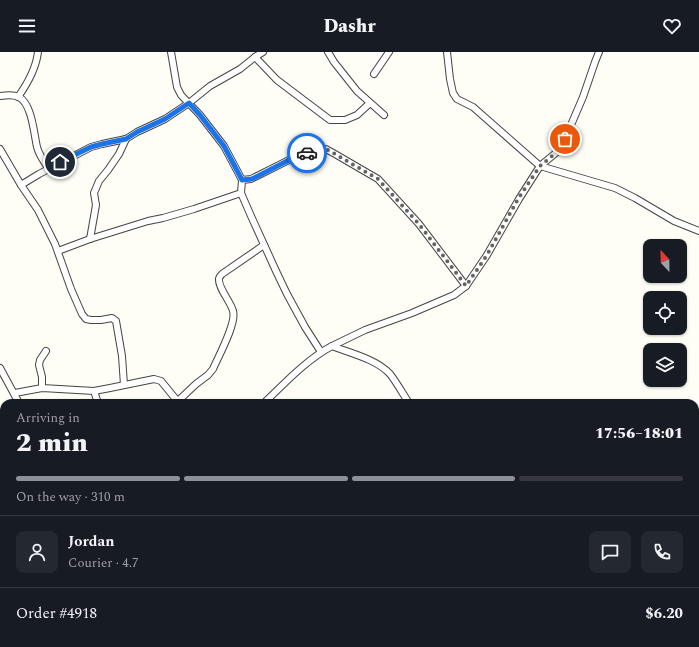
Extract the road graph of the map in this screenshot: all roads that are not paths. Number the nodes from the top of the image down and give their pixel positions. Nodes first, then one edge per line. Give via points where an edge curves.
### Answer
1 (38, 52) edge
2 (171, 52) edge
3 (263, 52) edge
4 (328, 52) edge
5 (389, 52) edge
6 (447, 52) edge
7 (599, 52) edge
8 (255, 57) junction
9 (374, 74) dead end
10 (0, 96) edge
11 (18, 97) junction
12 (189, 103) junction
13 (370, 103) junction
14 (384, 115) dead end
15 (126, 139) junction
16 (0, 148) edge
17 (540, 166) junction
18 (49, 169) junction
19 (242, 180) junction
20 (21, 185) junction
21 (241, 193) junction
22 (699, 231) edge
23 (90, 239) junction
24 (264, 245) junction
25 (58, 251) junction
26 (466, 286) junction
27 (332, 346) junction
28 (46, 352) dead end
29 (321, 352) junction
30 (0, 368) edge
31 (124, 385) junction
32 (42, 388) junction
33 (94, 391) junction
34 (15, 393) junction
35 (17, 399) edge
36 (97, 399) edge
37 (176, 399) edge
38 (182, 399) edge
39 (268, 399) edge
40 (406, 399) edge

1 - 11 street via 31,76
2 - 12 street via 178,87 181,95
3 - 8 street
4 - 13 street via 357,91
5 - 9 street
6 - 17 street via 450,79 457,99 473,107
7 - 17 street via 565,139 557,152
8 - 12 street
8 - 13 street via 277,80 330,120 345,120 357,115
10 - 11 street
11 - 18 street via 32,118 41,157
12 - 15 street
12 - 19 street via 224,146
13 - 14 street
15 - 18 street via 91,147
15 - 23 street via 94,193 96,205
16 - 20 street
17 - 22 street via 615,188 674,221
17 - 26 street
18 - 20 street
19 - 21 street
19 - 26 street via 252,179 293,158 326,149 378,179 419,224
20 - 25 street via 38,210
21 - 23 street
21 - 24 street
23 - 25 street
24 - 29 street via 287,294
24 - 38 street via 219,278 219,284 233,310 231,327 213,369
25 - 31 street via 82,314 91,320 112,318 116,321
26 - 27 street via 454,295 365,330
27 - 29 street
27 - 40 street via 379,365 390,375
28 - 32 street via 39,365
29 - 39 street
30 - 34 street
31 - 33 street
31 - 37 street via 154,379 160,381
32 - 33 street
32 - 34 street
33 - 36 street
34 - 35 street

